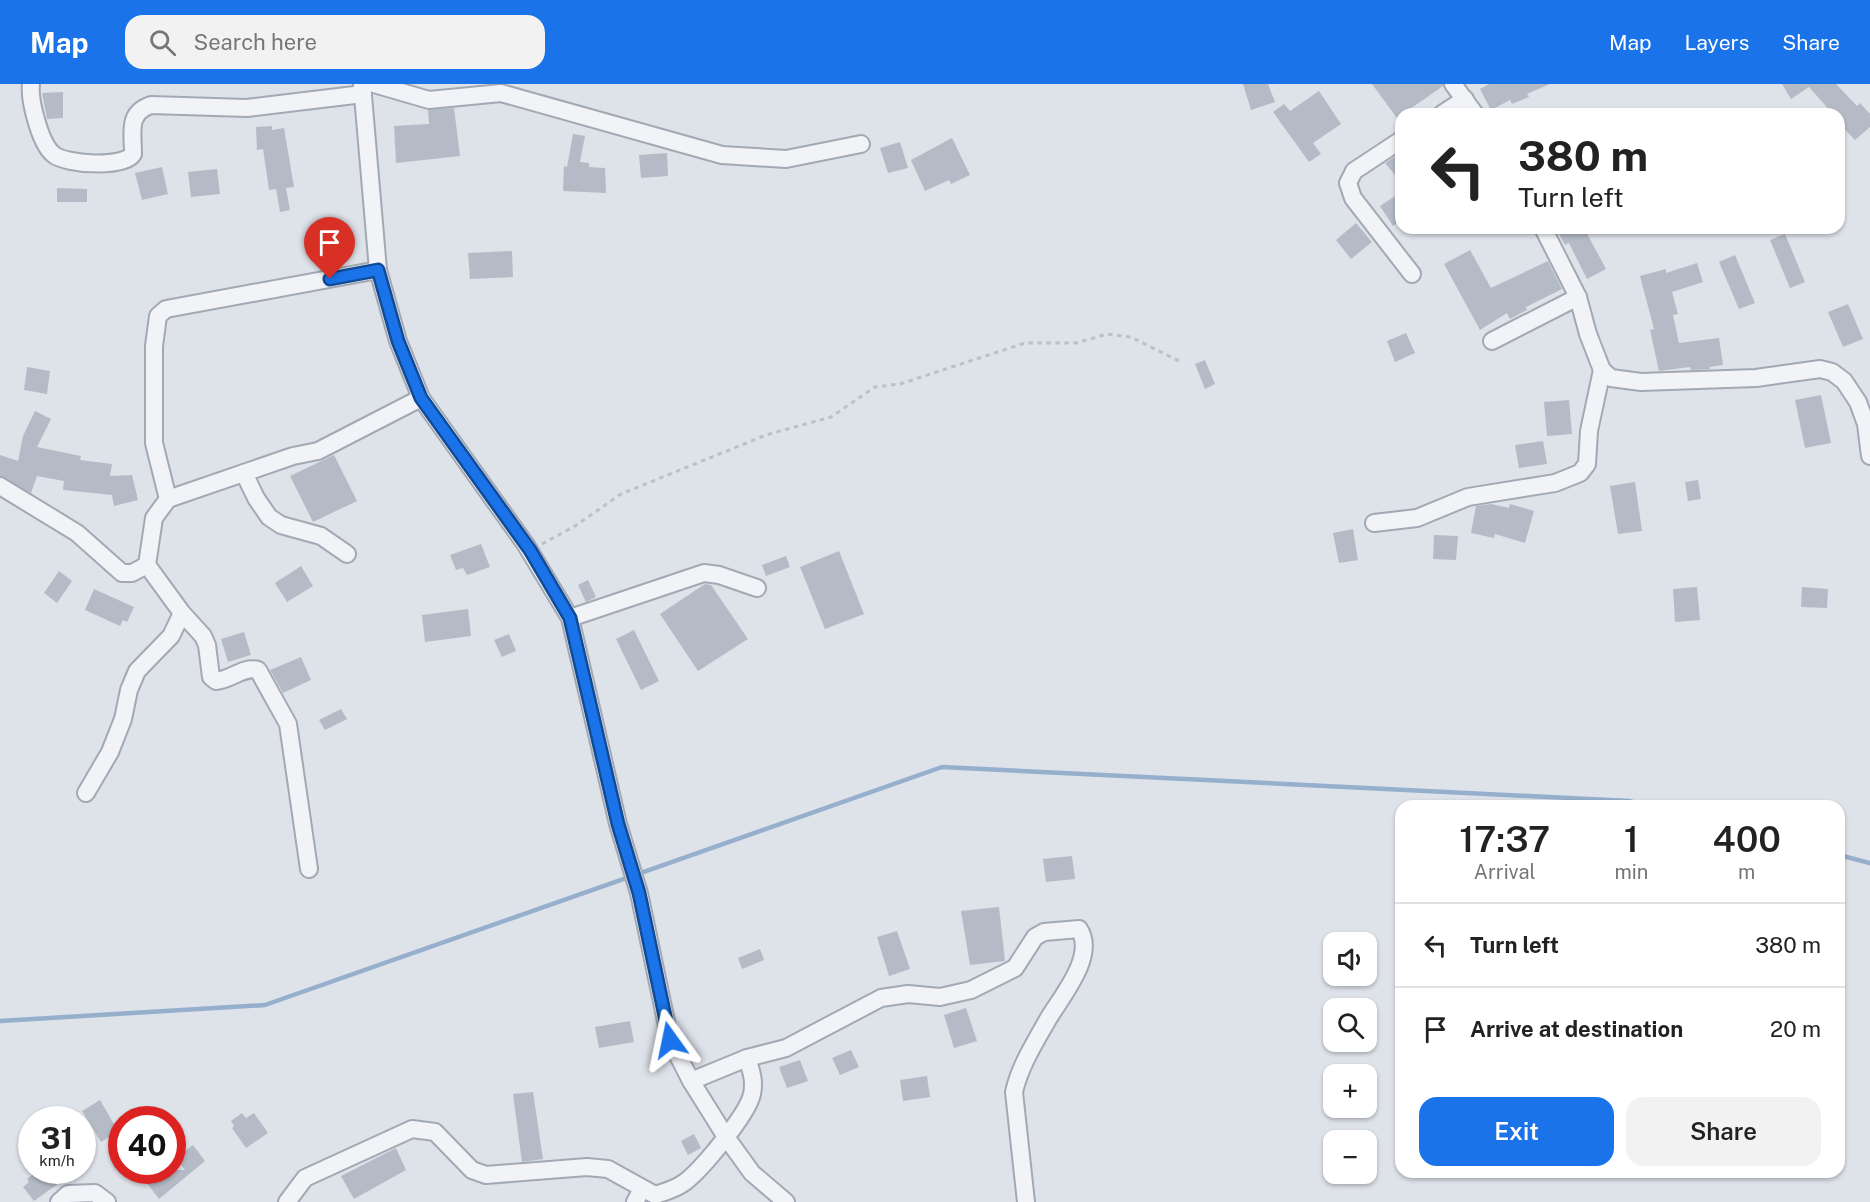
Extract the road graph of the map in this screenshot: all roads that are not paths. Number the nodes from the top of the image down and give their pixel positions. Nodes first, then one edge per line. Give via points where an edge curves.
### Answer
1 (31, 84) edge
2 (1452, 84) edge
3 (366, 87) edge
4 (1465, 99) junction
5 (1451, 108) edge
6 (1471, 108) edge
7 (861, 144) dead end
8 (1395, 144) edge
9 (1546, 234) edge
10 (378, 270) junction
11 (1412, 274) dead end
12 (1578, 297) junction
13 (1492, 341) dead end
14 (1602, 370) junction
15 (421, 398) junction
16 (1870, 456) edge
17 (244, 473) junction
18 (0, 486) edge
19 (168, 499) junction
20 (1374, 523) dead end
21 (347, 554) dead end
22 (147, 565) junction
23 (757, 588) dead end
24 (182, 613) junction
25 (570, 618) junction
26 (86, 793) dead end
27 (309, 869) dead end
28 (747, 1058) junction
29 (691, 1081) junction
30 (726, 1137) junction
31 (639, 1195) edge
32 (59, 1202) edge
33 (107, 1202) edge
34 (287, 1202) edge
35 (786, 1202) edge
36 (1026, 1202) edge

1 - 3 street via 30,94 44,145 64,161 102,163 130,158 134,118 139,109 151,105 248,108
2 - 4 street
3 - 7 street via 429,100 501,93 722,155 786,159
3 - 10 street
4 - 5 street
4 - 6 street
8 - 11 street via 1354,171 1348,183 1353,198
9 - 12 street
10 - 15 street via 398,341
10 - 19 street via 165,309 158,316 154,346 154,443
12 - 13 street
12 - 14 street
14 - 16 street via 1611,378 1641,382 1756,378 1820,369 1832,372 1844,381 1858,402 1866,424
14 - 20 street via 1589,431 1587,464 1580,473 1555,483 1468,497 1417,518
15 - 17 street via 318,451
15 - 25 street via 530,550
17 - 19 street
17 - 21 street via 269,517 281,525 321,536
18 - 22 street via 77,533 122,573 132,573
19 - 22 street via 154,518
22 - 24 street
23 - 25 street via 719,574 704,573
24 - 26 street via 171,636 137,670 119,730
24 - 27 street via 203,636 211,677 222,681 246,670 258,670 288,724
25 - 29 street via 670,1040
28 - 29 street
28 - 30 street via 753,1076 752,1095 743,1116
28 - 36 street via 786,1048 881,998 908,994 940,997 971,990 1015,968 1035,937 1044,932 1079,929 1084,946 1077,970 1033,1044 1014,1092
29 - 30 street
30 - 31 street via 686,1182 671,1191
30 - 35 street via 752,1173
31 - 34 street via 608,1169 486,1175 472,1170 435,1132 412,1129 328,1170 313,1173
32 - 33 street via 68,1194 95,1192

